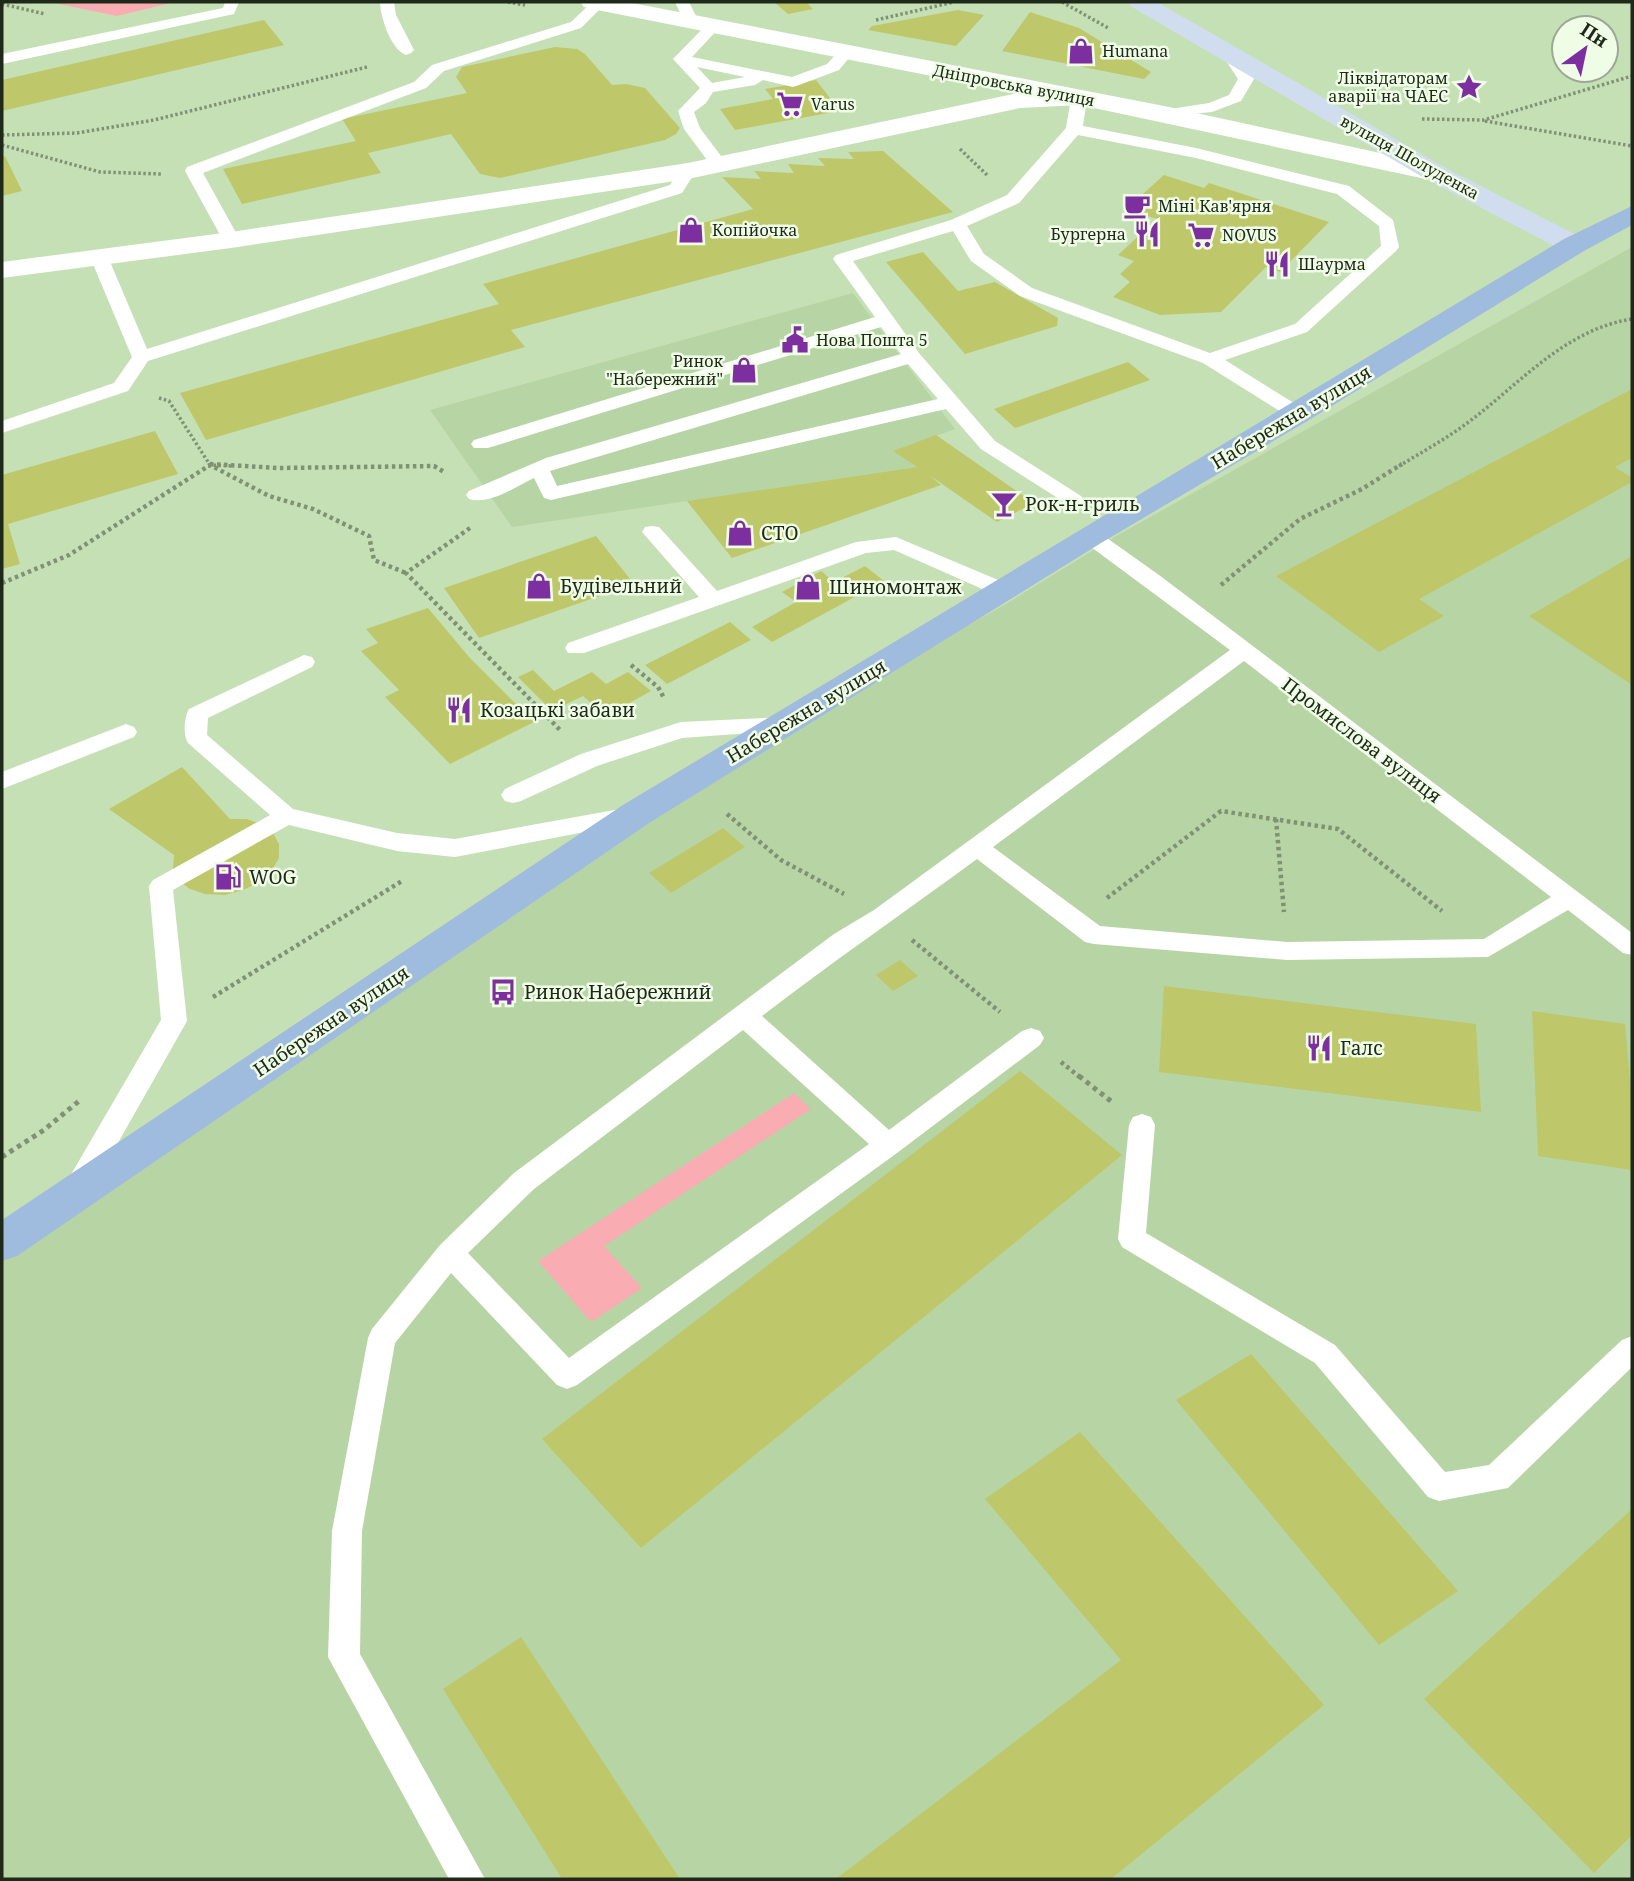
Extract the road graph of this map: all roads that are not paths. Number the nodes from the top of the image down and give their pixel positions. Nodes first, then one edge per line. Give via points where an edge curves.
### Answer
1 (232, 2) edge
2 (387, 2) edge
3 (595, 2) edge
4 (1140, 2) edge
5 (695, 17) edge
6 (406, 50) dead end
7 (846, 52) junction
8 (1229, 53) junction
9 (2, 59) edge
10 (681, 59) junction
11 (770, 77) junction
12 (708, 88) junction
13 (1080, 98) junction
14 (1164, 114) junction
15 (1074, 129) junction
16 (719, 164) junction
17 (688, 171) junction
18 (1435, 173) junction
19 (1632, 214) edge
20 (957, 224) junction
21 (231, 240) junction
22 (1574, 245) junction
23 (99, 257) junction
24 (2, 270) edge
25 (885, 320) junction
26 (141, 357) junction
27 (912, 357) junction
28 (1210, 359) junction
29 (951, 402) junction
30 (1298, 414) junction
31 (2, 427) edge
32 (481, 444) dead end
33 (539, 469) junction
34 (475, 495) road end
35 (1073, 500) dead end
36 (652, 532) dead end
37 (1090, 536) junction
38 (1003, 590) junction
39 (714, 601) junction
40 (576, 648) dead end
41 (1244, 651) junction
42 (304, 662) dead end
43 (786, 725) junction
44 (126, 732) dead end
45 (2, 781) edge
46 (513, 795) dead end
47 (636, 814) junction
48 (286, 816) junction
49 (977, 846) junction
50 (1569, 898) junction
51 (1632, 946) edge
52 (745, 1016) junction
53 (1031, 1038) road end
54 (1142, 1125) road end
55 (888, 1145) junction
56 (73, 1197) junction
57 (2, 1243) edge
58 (450, 1254) junction
59 (1632, 1349) edge
60 (468, 1879) edge

1 - 9 lane via 229,11
2 - 6 lane via 388,15
3 - 5 street, Дніпровська вулиця
3 - 21 lane via 576,25 438,68 420,85 193,171
4 - 8 main road, вулиця Шолуденка
5 - 7 street, Дніпровська вулиця
5 - 10 lane
7 - 11 lane via 833,66 793,82
7 - 13 street, Дніпровська вулиця
8 - 14 lane via 1246,79 1235,97 1212,107
8 - 18 main road, вулиця Шолуденка
10 - 11 lane
10 - 12 lane
11 - 12 lane
12 - 16 lane via 687,111 692,130
13 - 14 street, Дніпровська вулиця
13 - 15 lane
13 - 16 street via 1020,100
14 - 18 street, Дніпровська вулиця
15 - 20 lane via 1013,199
15 - 28 lane via 1196,153 1343,190 1387,224 1390,247 1301,328
16 - 17 street
17 - 21 street
17 - 26 lane via 676,189
18 - 22 main road, вулиця Шолуденка
19 - 22 main road, Набережна вулиця
20 - 25 lane via 842,259
20 - 28 lane via 977,257 1026,292
21 - 23 street
22 - 30 main road, Набережна вулиця
23 - 24 street
23 - 26 lane
25 - 27 lane
25 - 32 lane
26 - 31 lane via 121,387
27 - 29 lane
27 - 33 lane
28 - 30 lane
29 - 33 lane via 551,494
29 - 35 lane via 988,445
30 - 37 main road, Набережна вулиця
33 - 34 lane
36 - 39 lane
37 - 38 main road, Набережна вулиця
37 - 41 lane, Промислова вулиця
38 - 39 lane via 896,544 863,547
38 - 43 main road, Набережна вулиця
39 - 40 lane
41 - 49 lane
41 - 50 lane, Промислова вулиця
42 - 48 lane via 197,714 196,738
43 - 46 lane via 681,730 589,760
43 - 47 main road, Набережна вулиця
44 - 45 lane
47 - 48 lane via 455,848 397,842
47 - 56 main road, Набережна вулиця
48 - 56 lane via 161,886 174,1021
49 - 50 lane via 1094,935 1287,951 1488,948
49 - 52 lane
50 - 51 lane, Промислова вулиця
52 - 55 lane
52 - 58 lane via 524,1181
53 - 55 lane
54 - 59 lane via 1132,1239 1325,1354 1438,1487 1497,1478
55 - 58 lane via 567,1376
56 - 57 main road, Набережна вулиця
58 - 60 lane via 382,1338 346,1531 344,1657

